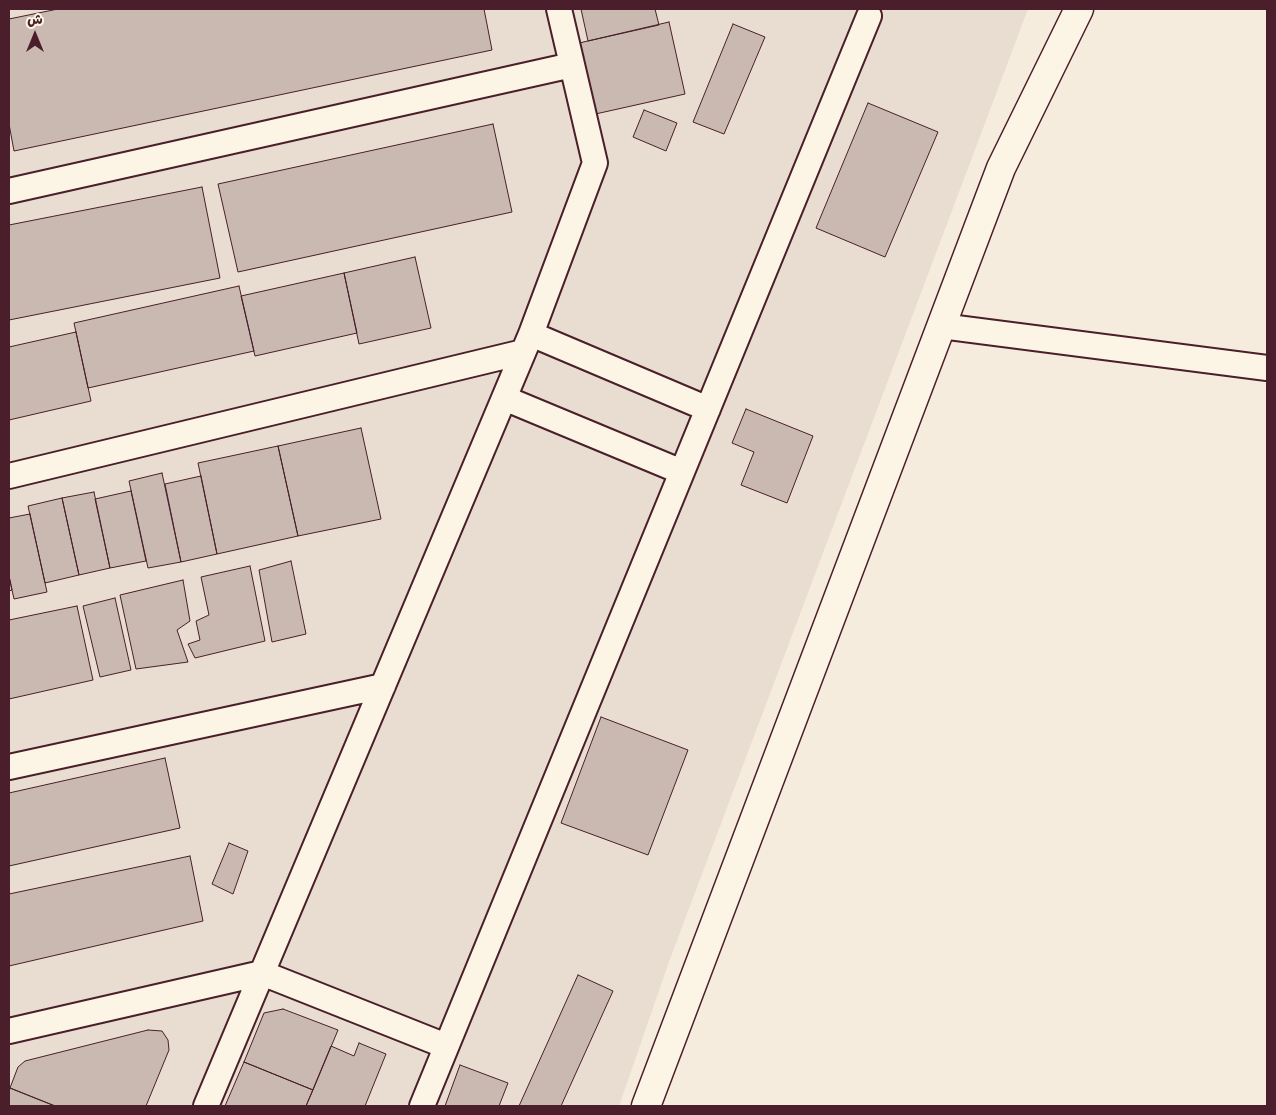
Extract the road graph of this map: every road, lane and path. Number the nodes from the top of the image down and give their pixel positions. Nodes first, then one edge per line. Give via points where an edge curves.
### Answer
1 (559, 9) edge
2 (1079, 9) edge
3 (869, 16) dead end
4 (572, 65) junction
5 (9, 191) edge
6 (941, 326) junction
7 (527, 343) junction
8 (1267, 368) edge
9 (504, 398) junction
10 (708, 409) junction
11 (682, 472) junction
12 (9, 476) edge
13 (383, 686) junction
14 (9, 767) edge
15 (262, 973) junction
16 (9, 1031) edge
17 (446, 1046) junction
18 (206, 1106) edge
19 (422, 1106) edge
20 (646, 1106) edge

1 - 4 street
2 - 6 main road via 1001,168
3 - 10 street
4 - 5 street
4 - 7 street via 595,163
6 - 8 street
6 - 20 main road
7 - 9 street
7 - 10 street
7 - 12 street
9 - 11 street
9 - 13 street
10 - 11 street
11 - 17 street
13 - 14 street
13 - 15 street
15 - 16 street
15 - 17 street
15 - 18 street
17 - 19 street

